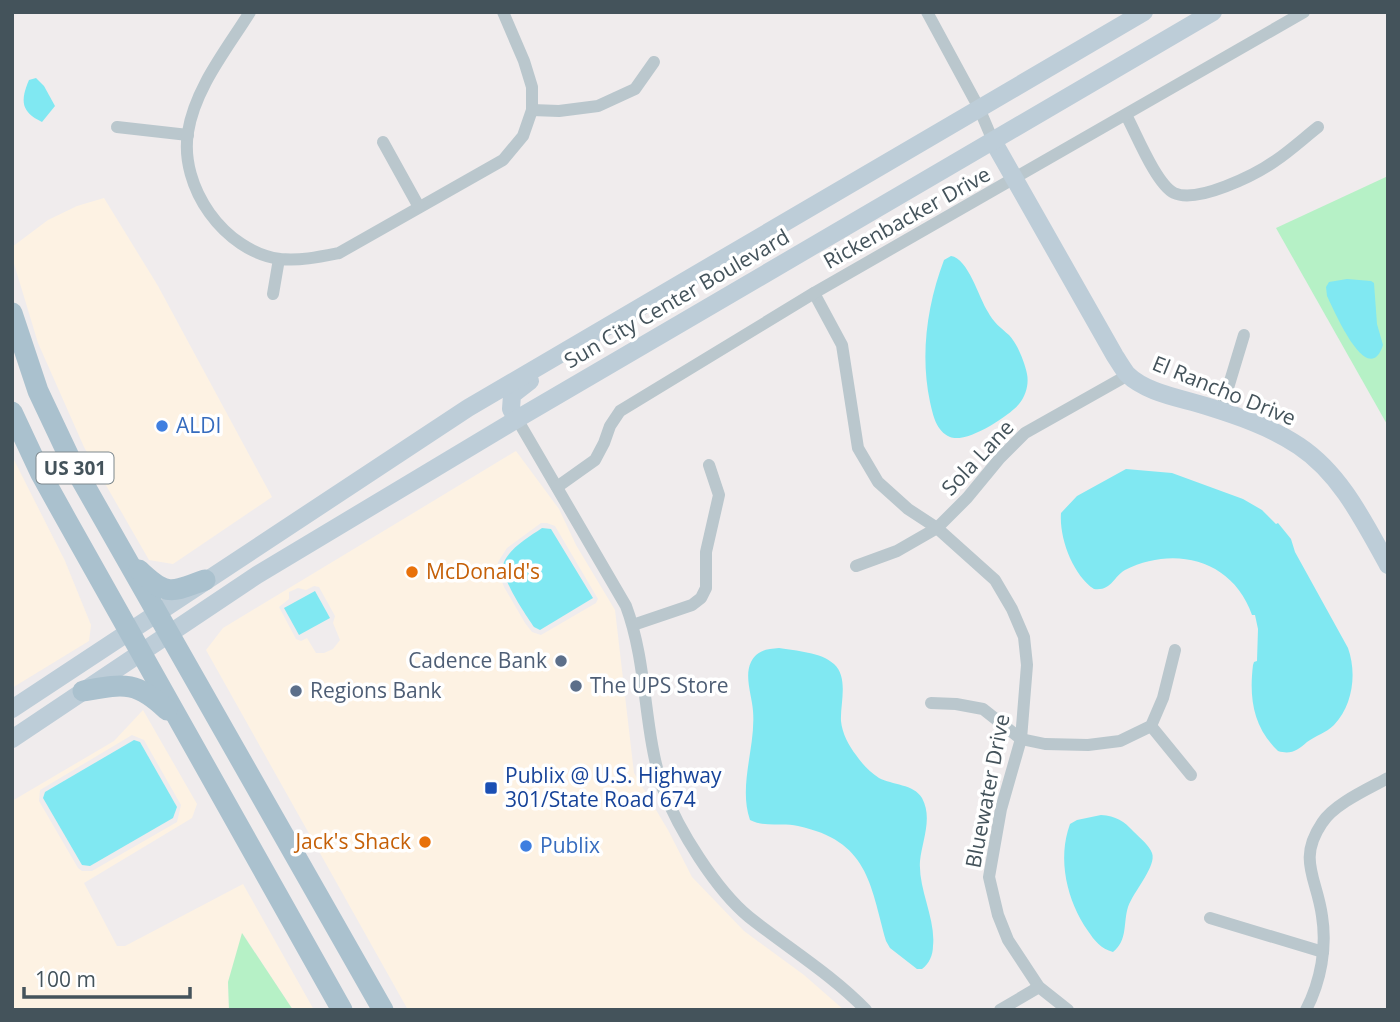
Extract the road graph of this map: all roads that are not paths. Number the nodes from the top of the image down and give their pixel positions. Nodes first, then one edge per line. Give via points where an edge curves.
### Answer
1 (250, 12) edge
2 (503, 12) edge
3 (927, 12) edge
4 (1144, 12) edge
5 (1213, 12) edge
6 (1304, 12) edge
7 (654, 62) dead end
8 (979, 108) junction
9 (532, 110) junction
10 (1126, 115) junction
11 (117, 127) dead end
12 (1318, 127) dead end
13 (187, 135) junction
14 (993, 141) junction
15 (383, 142) dead end
16 (1014, 180) junction
17 (419, 207) junction
18 (279, 258) junction
19 (664, 291) junction
20 (814, 293) junction
21 (273, 294) dead end
22 (12, 313) edge
23 (1244, 335) dead end
24 (1128, 375) junction
25 (1221, 411) junction
26 (12, 412) edge
27 (517, 419) junction
28 (709, 465) dead end
29 (557, 486) junction
30 (937, 528) junction
31 (126, 557) junction
32 (1388, 565) edge
33 (856, 566) dead end
34 (205, 580) junction
35 (158, 613) junction
36 (633, 625) junction
37 (130, 631) junction
38 (170, 634) junction
39 (1175, 650) dead end
40 (142, 653) junction
41 (83, 691) junction
42 (932, 704) dead end
43 (12, 709) edge
44 (176, 718) junction
45 (1151, 726) junction
46 (12, 738) edge
47 (1021, 739) junction
48 (1191, 775) dead end
49 (1388, 778) edge
50 (1210, 918) dead end
51 (1323, 952) junction
52 (1039, 987) junction
53 (342, 1010) edge
54 (383, 1010) edge
55 (866, 1010) edge
56 (1000, 1010) edge
57 (1068, 1010) edge
58 (1307, 1010) edge

1 - 13 street via 200,93
2 - 9 street via 533,87
3 - 8 street
4 - 8 main road, Sun City Center Boulevard
5 - 14 main road, Sun City Center Boulevard
6 - 10 street, Rickenbacker Drive
7 - 9 street via 635,89 598,106
8 - 14 street
8 - 19 main road, Sun City Center Boulevard
9 - 17 street via 523,136 503,160
10 - 12 street via 1161,180 1173,193 1193,197 1274,162
10 - 16 street, Rickenbacker Drive
11 - 13 street
13 - 18 street via 191,177 209,213 230,237
14 - 16 main road, El Rancho Drive
14 - 27 main road, Sun City Center Boulevard
15 - 17 street
16 - 20 street, Rickenbacker Drive
16 - 24 main road, El Rancho Drive
17 - 18 street via 339,253 311,259
18 - 21 street
19 - 27 main road via 636,318 512,395 511,409
19 - 34 main road, Sun City Center Boulevard via 468,408
20 - 29 street, Rickenbacker Drive via 620,411 595,460
20 - 30 street, Bluewater Drive via 842,345 858,448 878,482
22 - 31 main road, US 301 via 58,437
23 - 25 street
24 - 25 main road, El Rancho Drive via 1147,387
24 - 30 street, Sola Lane via 1025,433
25 - 32 main road, El Rancho Drive via 1300,446 1324,468 1349,496
26 - 37 main road, US 301 via 41,474
27 - 29 street
27 - 38 main road, Sun City Center Boulevard via 257,575
28 - 36 street via 719,495 706,552 706,588 692,605
29 - 36 street
30 - 33 street, Sola Lane via 897,551
30 - 47 street, Bluewater Drive via 995,580 1024,637 1027,665
31 - 34 main road via 166,590
31 - 35 main road, US 301
34 - 35 main road, Sun City Center Boulevard
35 - 37 main road, Sun City Center Boulevard
35 - 38 main road, US 301
36 - 55 street via 650,743 664,790 686,838 746,915 843,986
37 - 40 main road, US 301
37 - 43 main road, Sun City Center Boulevard
38 - 40 main road, Sun City Center Boulevard
38 - 54 main road, US 301
39 - 45 street
40 - 41 main road, Sun City Center Boulevard
40 - 44 main road, US 301
41 - 44 main road via 116,685 137,688 151,694
41 - 46 main road, Sun City Center Boulevard
42 - 47 street via 983,709
44 - 53 main road, US 301
45 - 47 street via 1120,741 1088,746
45 - 48 street
47 - 52 street, Bluewater Drive via 989,877 1008,940
49 - 51 street via 1351,798 1323,821 1309,849 1322,915
50 - 51 street
51 - 58 street
52 - 56 street
52 - 57 street, Bluewater Drive

